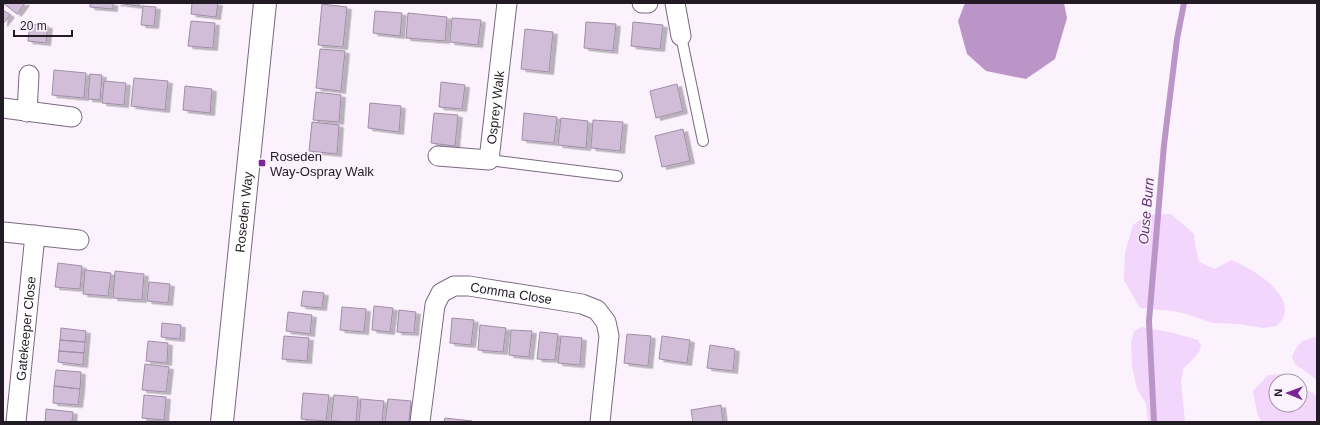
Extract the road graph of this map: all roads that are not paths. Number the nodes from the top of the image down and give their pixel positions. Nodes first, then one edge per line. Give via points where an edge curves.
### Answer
1 (265, 3) edge
2 (506, 3) edge
3 (642, 3) edge
4 (648, 3) edge
5 (675, 3) edge
6 (681, 36) joint
7 (29, 74) dead end
8 (3, 108) edge
9 (27, 112) junction
10 (72, 116) dead end
11 (704, 141) dead end
12 (438, 156) dead end
13 (489, 160) junction
14 (617, 176) dead end
15 (4, 232) dead end
16 (35, 235) junction
17 (79, 240) dead end
18 (16, 422) edge
19 (222, 422) edge
20 (420, 422) edge
21 (600, 422) edge

1 - 19 street, Roseden Way
2 - 13 street, Osprey Walk
3 - 4 street
5 - 6 street
6 - 11 lane
7 - 9 street
8 - 9 street
9 - 10 street
12 - 13 street, Osprey Walk
13 - 14 lane
15 - 16 street
16 - 17 street
16 - 18 street, Gatekeeper Close
20 - 21 street, Comma Close via 435,306 441,293 454,286 469,286 582,304 597,310 606,322 609,336

